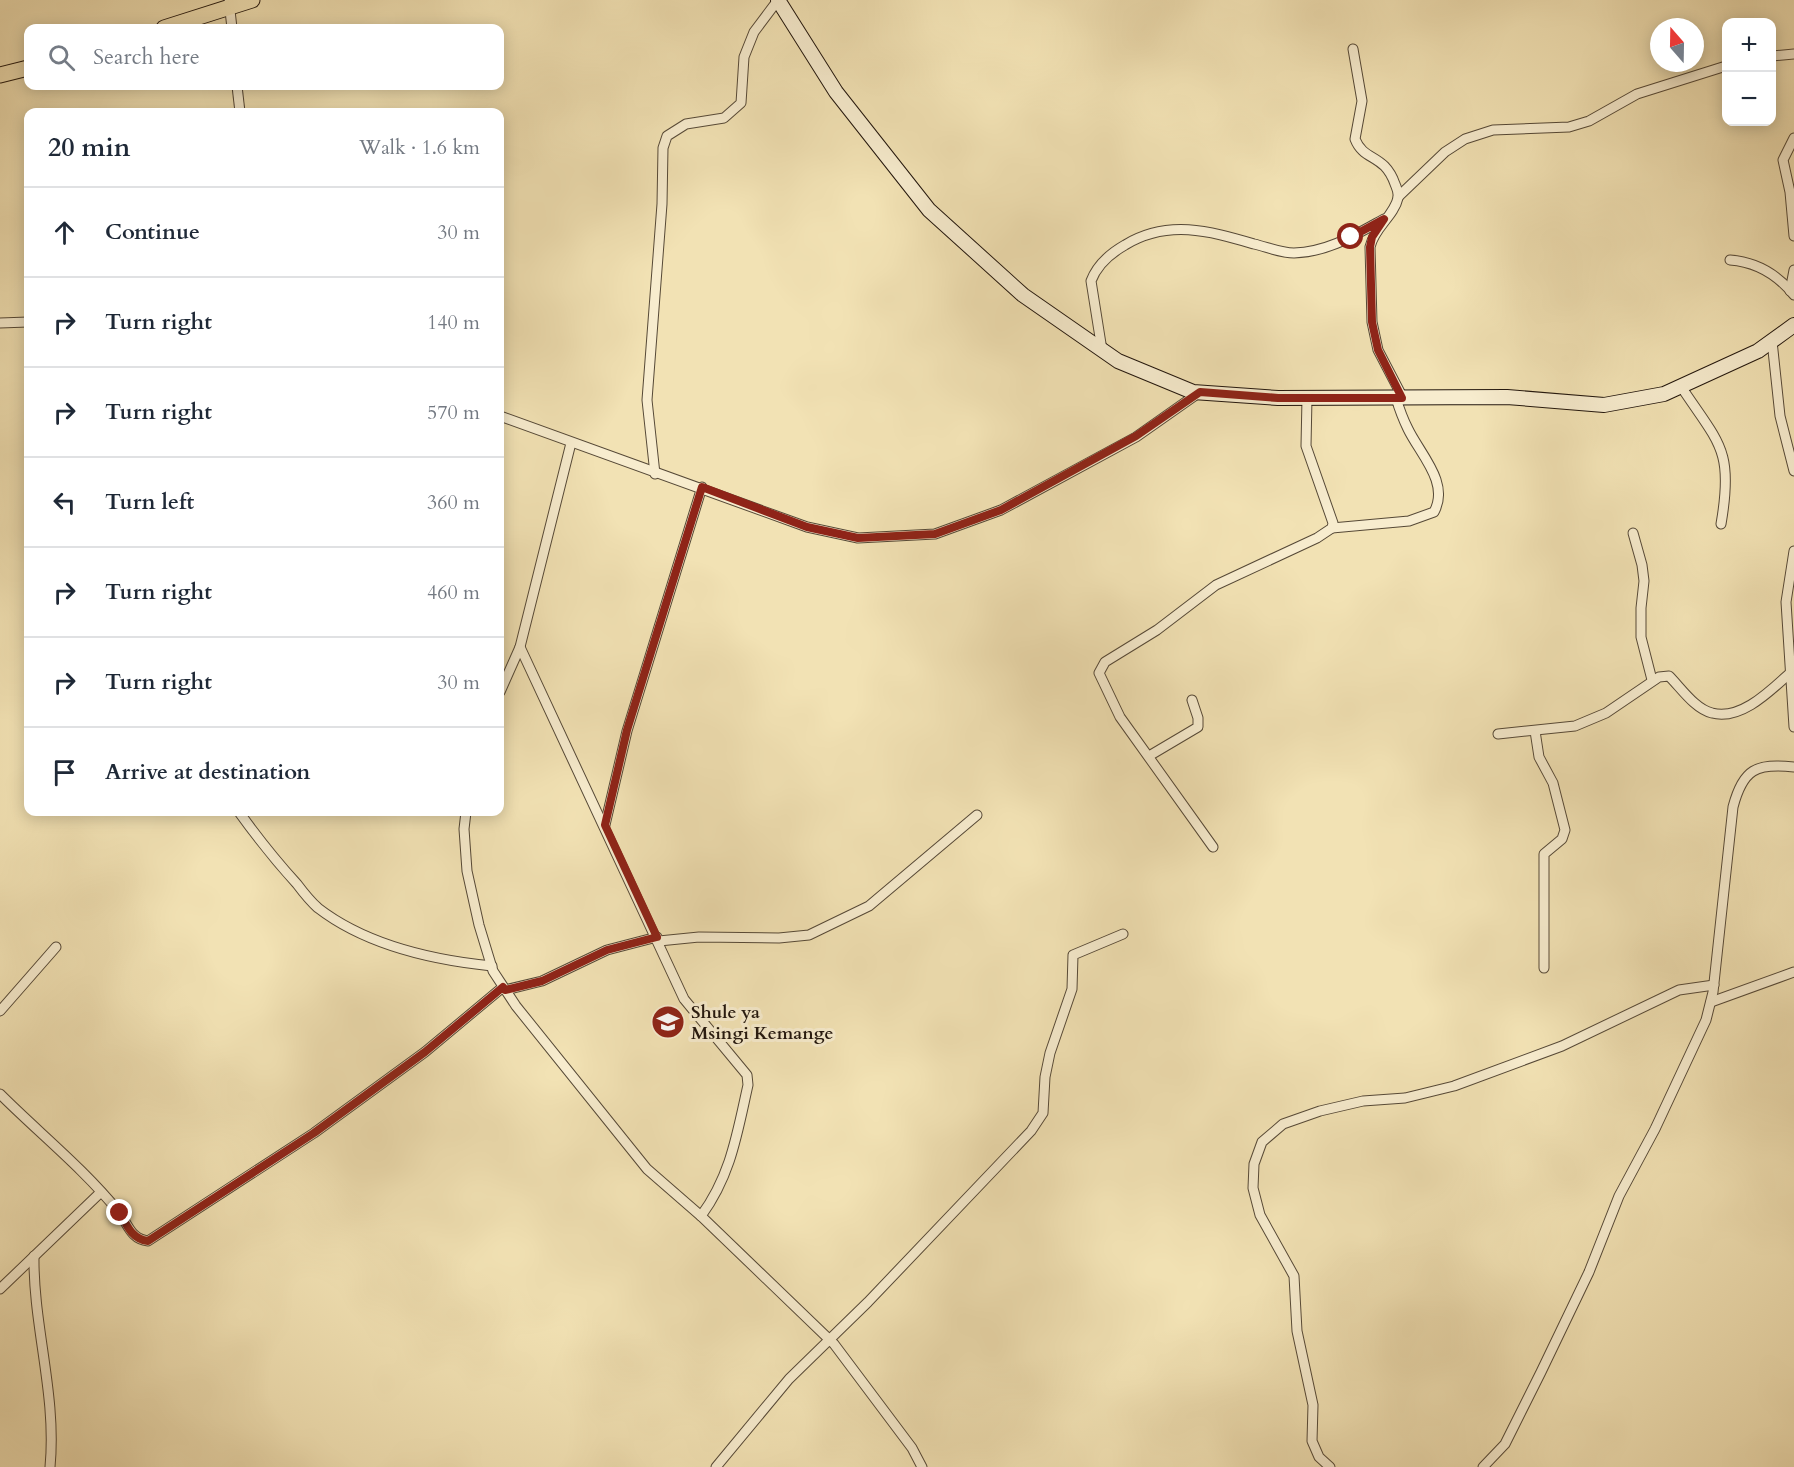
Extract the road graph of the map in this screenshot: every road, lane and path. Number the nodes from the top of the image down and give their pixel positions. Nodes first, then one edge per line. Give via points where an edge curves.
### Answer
1 (252, 0) edge
2 (778, 0) edge
3 (229, 4) edge
4 (175, 24) edge
5 (232, 24) edge
6 (1353, 49) dead end
7 (1794, 54) edge
8 (1776, 56) edge
9 (1722, 67) edge
10 (24, 69) edge
11 (0, 75) edge
12 (237, 90) edge
13 (240, 108) edge
14 (1794, 138) edge
15 (1398, 196) junction
16 (1384, 219) junction
17 (1794, 236) edge
18 (1730, 260) dead end
19 (1794, 270) edge
20 (1792, 293) edge
21 (24, 322) edge
22 (0, 323) edge
23 (1794, 325) edge
24 (1772, 341) junction
25 (1102, 350) junction
26 (1680, 385) junction
27 (1200, 392) junction
28 (1307, 398) junction
29 (1399, 398) junction
30 (504, 418) edge
31 (571, 443) junction
32 (1794, 471) edge
33 (655, 474) junction
34 (702, 487) junction
35 (1721, 524) dead end
36 (1332, 528) junction
37 (1632, 533) dead end
38 (1794, 551) edge
39 (520, 647) junction
40 (1790, 673) junction
41 (1653, 680) junction
42 (504, 683) edge
43 (1192, 700) dead end
44 (1794, 727) edge
45 (1535, 731) junction
46 (1497, 734) dead end
47 (1149, 756) junction
48 (1794, 767) edge
49 (977, 815) dead end
50 (242, 816) edge
51 (466, 816) edge
52 (605, 825) junction
53 (1213, 847) dead end
54 (1123, 934) dead end
55 (658, 939) junction
56 (56, 947) dead end
57 (492, 966) junction
58 (1544, 968) dead end
59 (1794, 972) edge
60 (1714, 985) junction
61 (504, 988) junction
62 (1711, 1002) junction
63 (0, 1011) edge
64 (0, 1094) edge
65 (101, 1192) junction
66 (701, 1216) junction
67 (34, 1256) junction
68 (0, 1288) edge
69 (830, 1340) junction
70 (50, 1467) edge
71 (716, 1467) edge
72 (922, 1467) edge
73 (1330, 1467) edge
74 (1482, 1467) edge

1 - 3 highway
2 - 25 main road via 836,92 929,210 1023,295
2 - 33 street via 754,32 744,57 741,103 724,118 686,124 667,136 663,148 647,400
3 - 4 highway
3 - 5 street
6 - 15 street via 1362,101 1355,140 1365,153 1386,164
7 - 8 street
9 - 15 street via 1637,94 1589,121 1569,127 1493,130 1465,139 1445,152
10 - 11 highway
12 - 13 street
14 - 17 street via 1783,160
15 - 16 street
16 - 25 street via 1321,250 1292,253 1222,235 1170,228 1144,234 1106,259 1091,281
16 - 29 street via 1370,247 1372,322 1378,350
18 - 20 street via 1752,263 1769,271
19 - 20 street
21 - 22 street
23 - 24 main road
24 - 26 main road
24 - 32 street via 1780,416
25 - 27 main road via 1118,361
26 - 29 main road via 1664,394 1604,405 1507,397
26 - 35 street via 1722,450 1726,482
27 - 28 main road
27 - 34 street via 1136,436 1001,510 935,534 858,538 807,527
28 - 29 main road
28 - 36 street via 1306,446
29 - 36 street via 1408,429 1440,492 1434,512 1409,520
30 - 31 street
31 - 33 street
31 - 39 street
33 - 34 street
34 - 52 street via 627,730
36 - 47 street via 1216,585 1157,630 1105,662 1099,673 1101,682 1120,717
37 - 41 street via 1642,565 1641,637
38 - 40 street via 1786,602
39 - 42 street
39 - 52 street
40 - 41 street via 1754,703 1712,714 1690,699 1669,676
40 - 44 street
41 - 45 street via 1606,713 1575,726
43 - 47 street via 1197,727
45 - 46 street
45 - 58 street via 1539,757 1553,783 1565,830 1562,839 1544,854
47 - 53 street
48 - 60 street via 1760,767 1749,772 1736,794
49 - 55 street via 869,906 809,935
50 - 57 street via 317,907 352,930 409,951
51 - 57 street via 467,871
52 - 55 street
54 - 69 street via 1073,955 1072,989 1050,1053 1043,1113 1031,1131
55 - 61 street via 607,950 542,981
55 - 66 street via 684,999 747,1075 728,1171
56 - 63 street
57 - 61 street
59 - 62 street
60 - 62 street
60 - 73 street via 1679,990 1562,1046 1454,1086 1405,1098 1320,1110 1283,1124 1262,1142 1254,1164 1253,1188 1260,1215 1294,1276 1297,1331 1313,1405 1312,1441 1319,1457
61 - 65 street via 314,1133 148,1241 132,1234
61 - 66 street via 647,1169
62 - 74 street via 1541,1372 1505,1444
64 - 65 street
65 - 67 street
66 - 69 street
67 - 68 street
67 - 70 street via 34,1286 47,1364
69 - 71 street via 789,1379
69 - 72 street via 912,1448

